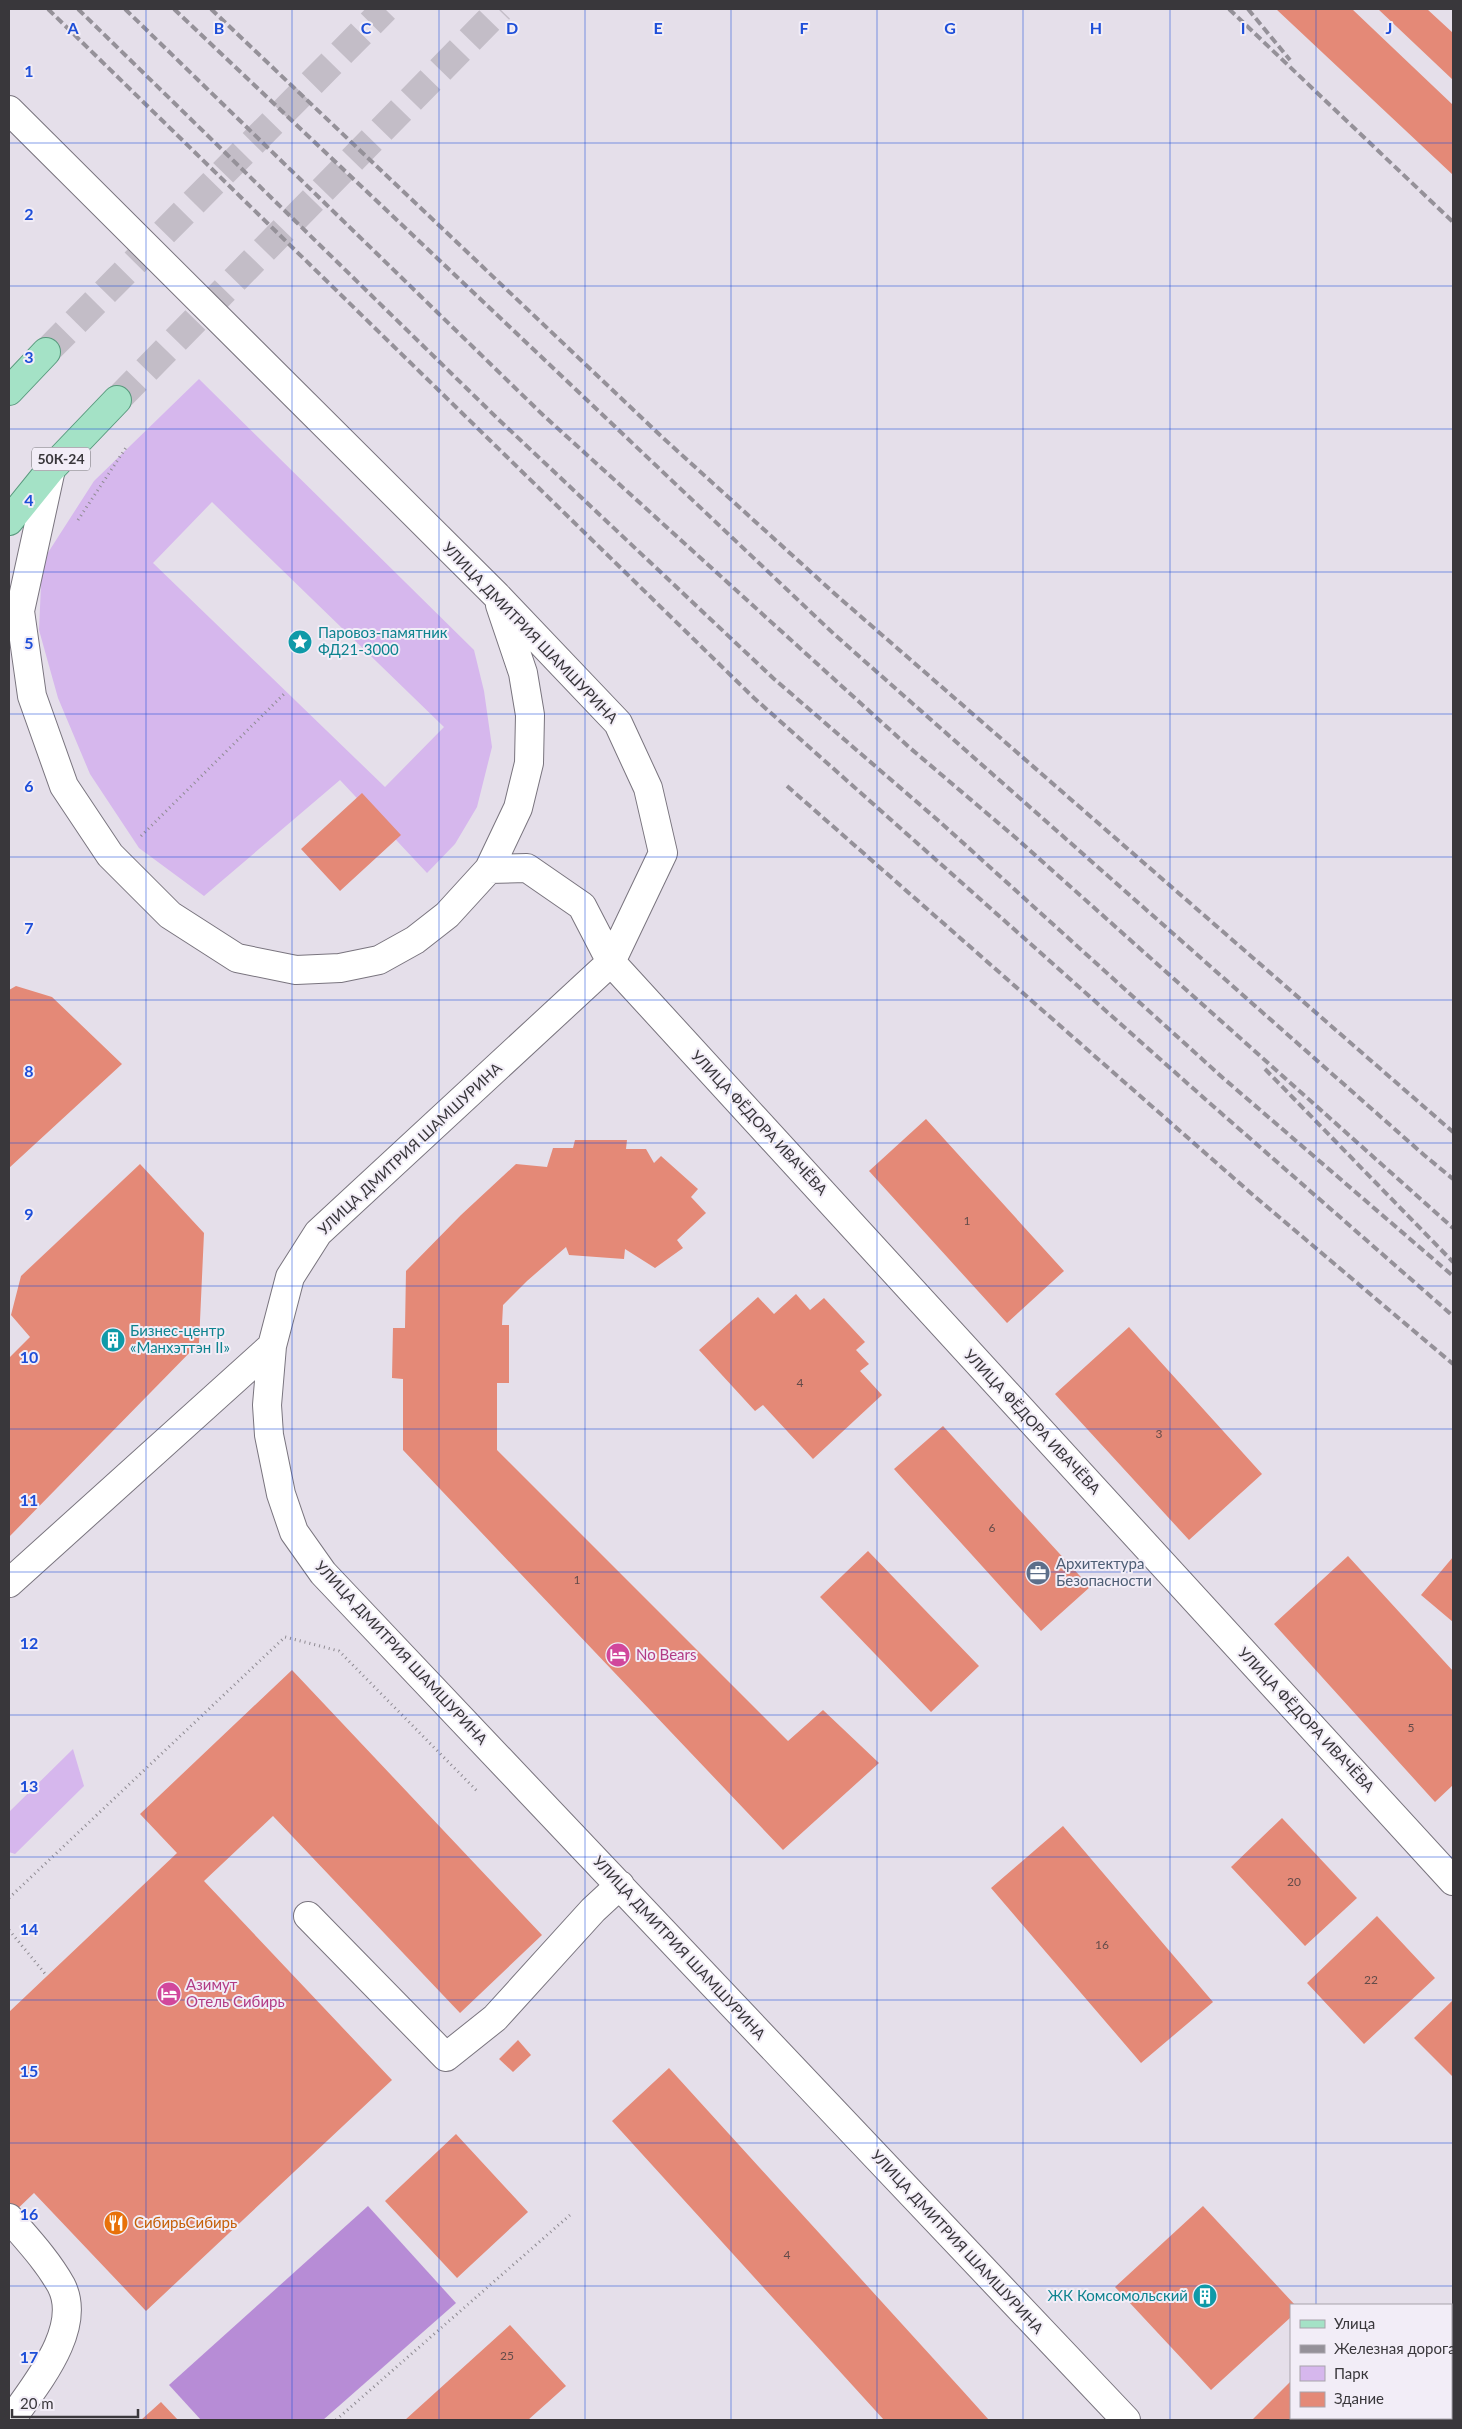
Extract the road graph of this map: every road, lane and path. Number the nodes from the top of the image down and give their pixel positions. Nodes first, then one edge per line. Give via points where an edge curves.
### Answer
1 (9, 110) edge
2 (46, 352) tunnel mouth
3 (9, 391) edge
4 (117, 400) tunnel mouth
5 (51, 469) junction
6 (9, 521) edge
7 (497, 596) junction
8 (286, 692) dead end
9 (116, 861) junction
10 (489, 869) junction
11 (611, 962) junction
12 (272, 1346) junction
13 (9, 1583) edge
14 (483, 1798) dead end
15 (1453, 1881) edge
16 (620, 1885) junction
17 (9, 1898) edge
18 (308, 1916) dead end
19 (9, 1930) edge
20 (47, 1976) dead end
21 (570, 2215) dead end
22 (9, 2218) edge
23 (11, 2420) edge
24 (336, 2420) edge
25 (1126, 2420) edge

1 - 7 street, УЛИЦА ДМИТРИЯ ШАМШУРИНА
2 - 3 main road
4 - 5 main road, 50К-24
5 - 6 main road, 50К-24
5 - 9 street via 20,611 32,696 64,786
7 - 10 street via 523,673 530,714 529,763 518,808
7 - 11 street, УЛИЦА ДМИТРИЯ ШАМШУРИНА via 618,723 648,788 663,853
8 - 9 path
9 - 10 street via 170,915 236,958 296,970 340,968 379,960 415,940 446,915
10 - 11 street, УЛИЦА ФЁДОРА ИВАЧЁВА via 527,868 582,906
11 - 12 street, УЛИЦА ДМИТРИЯ ШАМШУРИНА via 318,1234 290,1277
11 - 15 street, УЛИЦА ФЁДОРА ИВАЧЁВА
12 - 13 street
12 - 16 street, УЛИЦА ДМИТРИЯ ШАМШУРИНА via 267,1405 269,1434 281,1494 294,1532 323,1573
14 - 17 path via 340,1651 285,1638
16 - 18 street via 593,1910 495,2018 446,2057
16 - 25 street, УЛИЦА ДМИТРИЯ ШАМШУРИНА
19 - 20 path
21 - 24 path
22 - 23 street via 62,2287 67,2315 56,2352

